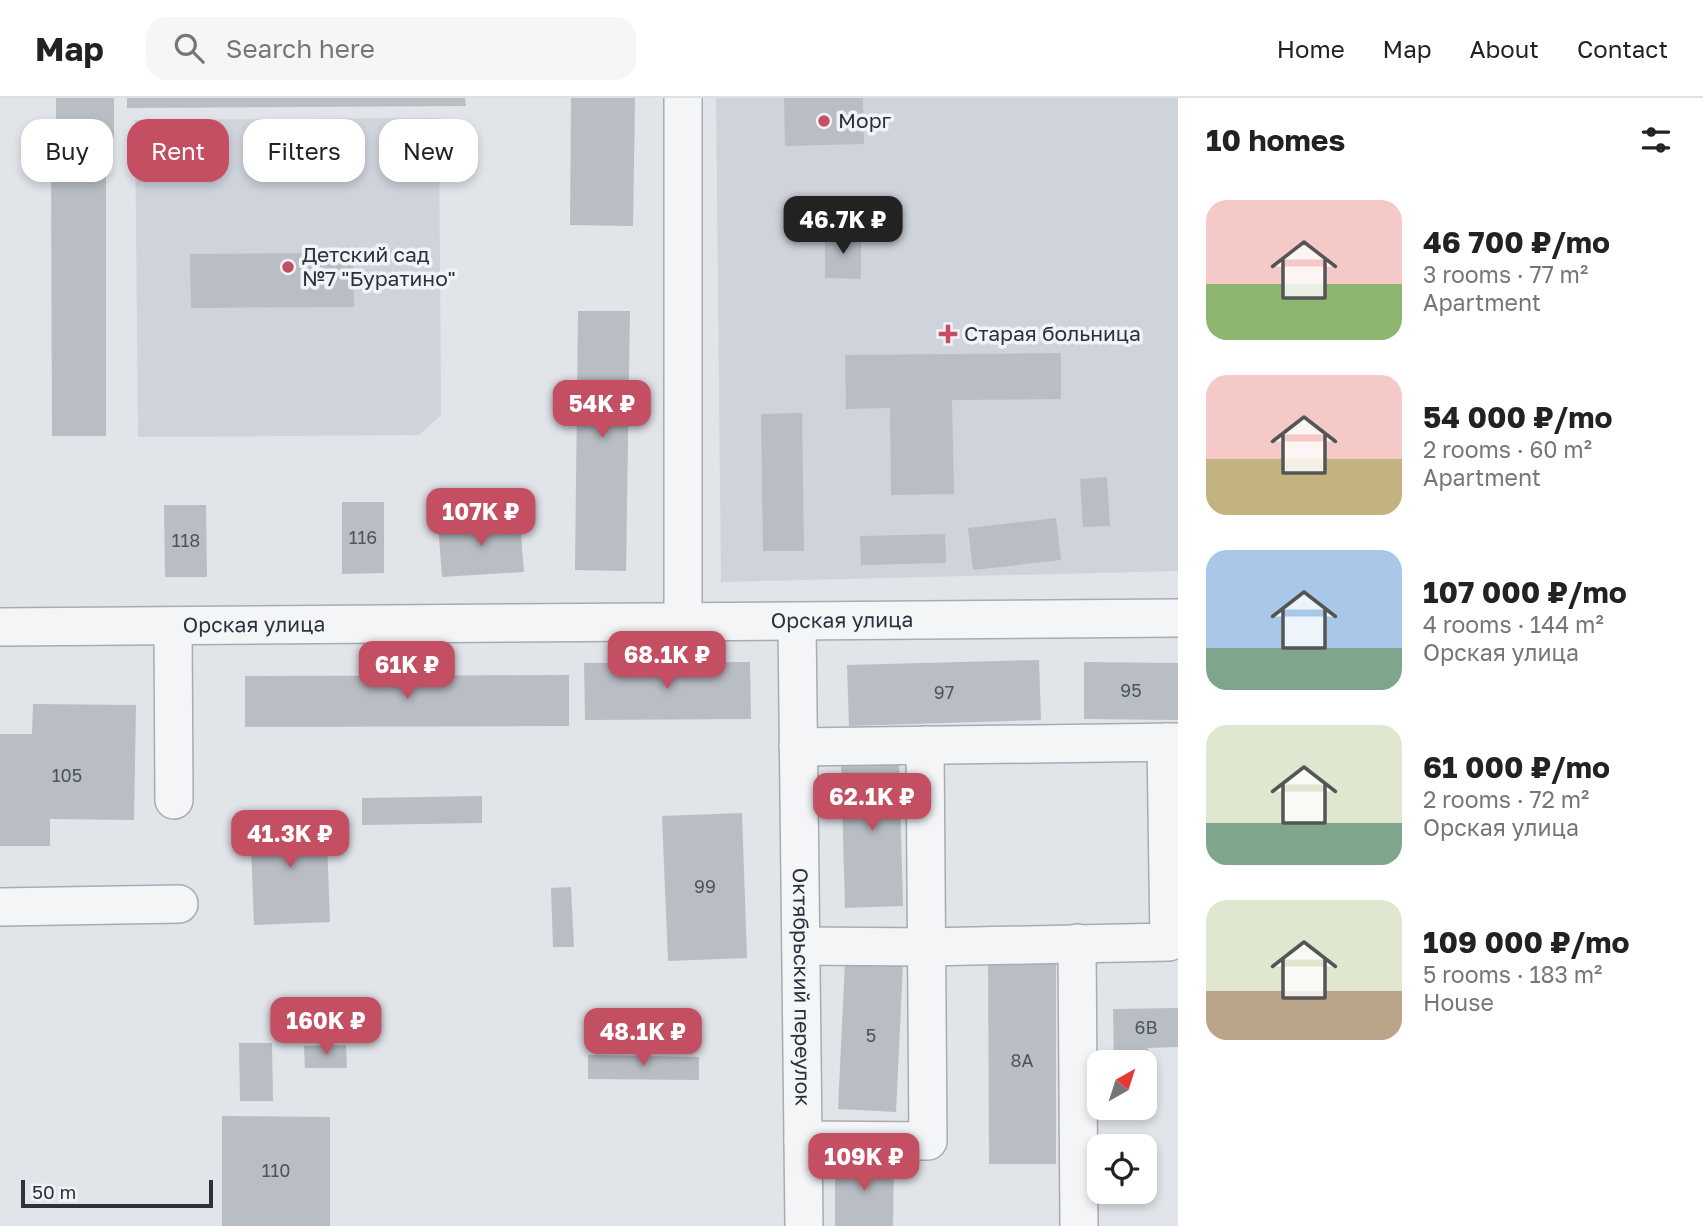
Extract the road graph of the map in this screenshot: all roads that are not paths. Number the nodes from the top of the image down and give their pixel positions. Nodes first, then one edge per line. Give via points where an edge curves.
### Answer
1 (683, 98) edge
2 (1178, 618) edge
3 (683, 623) junction
4 (797, 623) junction
5 (173, 626) junction
6 (0, 627) edge
7 (1172, 742) edge
8 (925, 745) junction
9 (798, 747) junction
10 (174, 800) dead end
11 (179, 904) dead end
12 (0, 907) edge
13 (1077, 943) junction
14 (801, 946) junction
15 (927, 947) junction
16 (803, 1140) junction
17 (804, 1226) edge
18 (1079, 1226) edge

1 - 3 street
2 - 4 street, Орская улица
3 - 4 street, Орская улица
3 - 5 street, Орская улица
4 - 9 street, Октябрьский переулок
5 - 6 street, Орская улица
5 - 10 street
7 - 8 street
7 - 13 street via 1169,942
8 - 9 street
8 - 15 street
9 - 14 street, Октябрьский переулок
11 - 12 street
13 - 15 street
13 - 18 street
14 - 15 street
14 - 16 street, Октябрьский переулок
15 - 16 street via 928,1141
16 - 17 street, Октябрьский переулок

